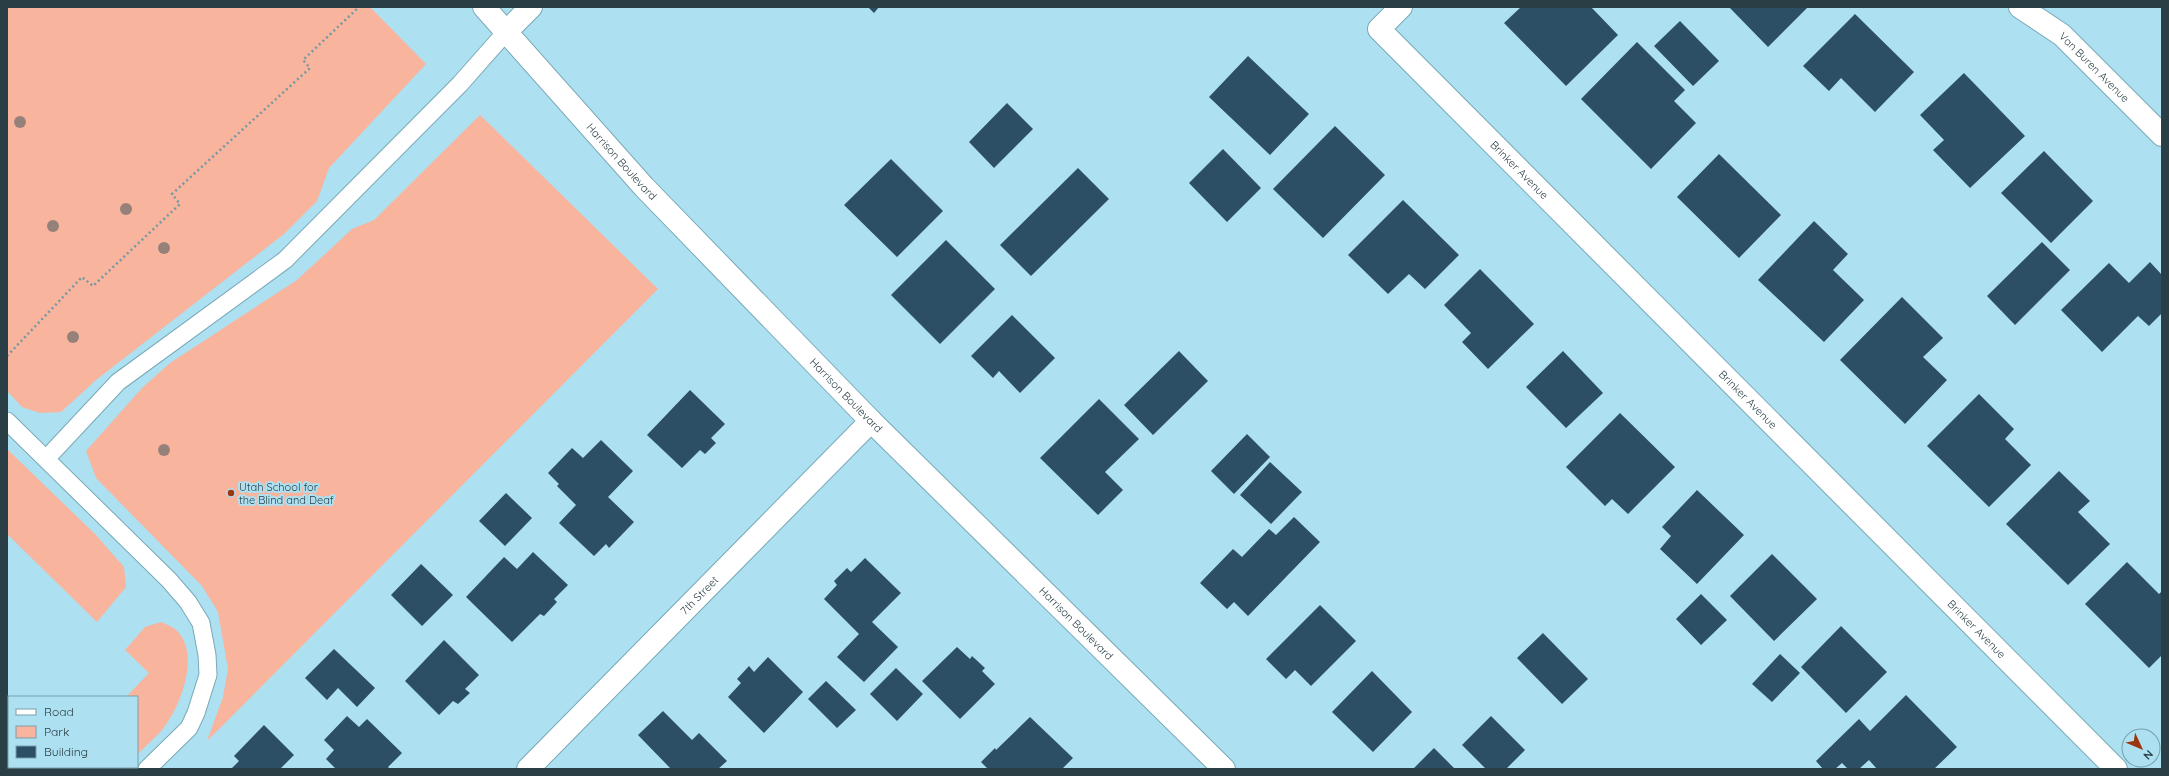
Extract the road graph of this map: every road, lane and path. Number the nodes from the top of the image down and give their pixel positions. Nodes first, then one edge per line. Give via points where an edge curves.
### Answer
1 (359, 7) edge
2 (484, 7) edge
3 (531, 7) edge
4 (1401, 7) edge
5 (2020, 7) edge
6 (506, 32) junction
7 (2162, 135) edge
8 (7, 356) edge
9 (7, 420) edge
10 (871, 421) junction
11 (46, 459) junction
12 (147, 769) edge
13 (528, 769) edge
14 (1224, 769) edge
15 (2116, 769) edge

1 - 8 path via 303,60 310,68 172,194 180,204 93,286 82,277
2 - 6 street, Harrison Boulevard
3 - 6 street
4 - 15 street, Brinker Avenue via 1379,29
5 - 7 street, Van Buren Avenue via 2062,35
6 - 10 street, Harrison Boulevard via 644,187
6 - 11 lane via 460,84 285,260 118,382
9 - 11 lane
10 - 13 street, 7th Street
10 - 14 street, Harrison Boulevard
11 - 12 lane via 169,580 188,602 200,623 208,675 196,713 189,728

